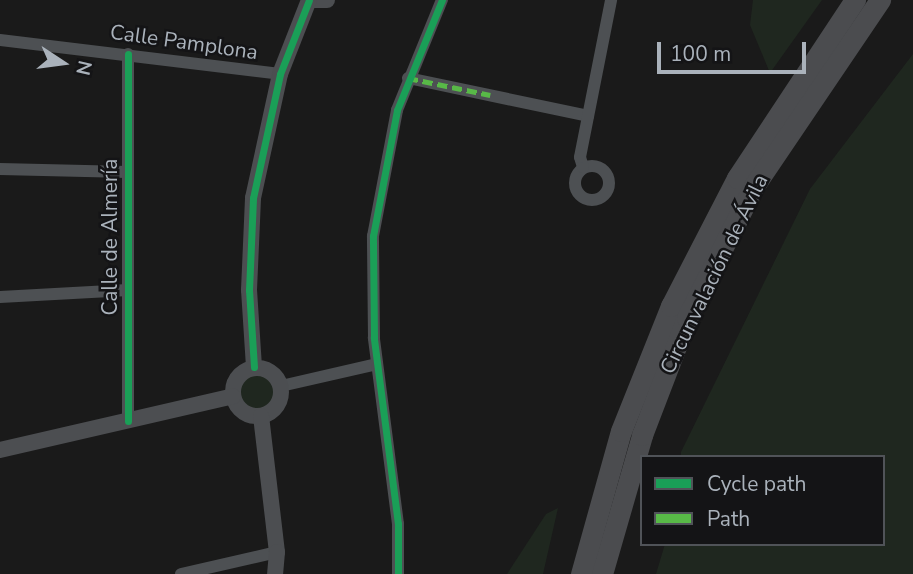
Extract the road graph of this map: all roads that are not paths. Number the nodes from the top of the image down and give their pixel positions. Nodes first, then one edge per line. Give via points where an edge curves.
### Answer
1 (310, 0) edge
2 (327, 0) edge
3 (442, 0) edge
4 (611, 0) edge
5 (855, 0) edge
6 (880, 0) edge
7 (0, 40) edge
8 (128, 54) junction
9 (280, 74) junction
10 (408, 78) junction
11 (588, 116) junction
12 (583, 167) dead end
13 (0, 169) edge
14 (128, 172) junction
15 (128, 290) junction
16 (0, 297) edge
17 (377, 364) junction
18 (254, 368) junction
19 (281, 386) junction
20 (233, 396) junction
21 (261, 416) junction
22 (128, 421) junction
23 (0, 450) edge
24 (277, 552) junction
25 (181, 574) edge
26 (275, 574) edge
27 (398, 574) edge
28 (581, 574) edge
29 (602, 574) edge

1 - 2 street
1 - 9 street
3 - 10 street
4 - 11 street
5 - 28 highway, Circunvalación de Ávila via 737,178 671,306 621,430
6 - 29 highway, Circunvalación de Ávila via 754,186 693,307 642,435
7 - 8 street, Calle Pamplona
8 - 9 street, Calle Pamplona
8 - 14 street, Calle de Almería
9 - 18 street via 252,209 248,289
10 - 11 street
10 - 17 street via 377,198 371,276
11 - 12 street via 580,157
13 - 14 street
14 - 15 street, Calle de Almería
15 - 16 street
15 - 22 street, Calle de Almería
17 - 19 street
17 - 27 street via 398,524
18 - 19 street via 265,369
18 - 20 street via 242,373
19 - 21 street via 281,400
20 - 21 street via 249,415
20 - 22 street
21 - 24 street
22 - 23 street
24 - 25 street
24 - 26 street

